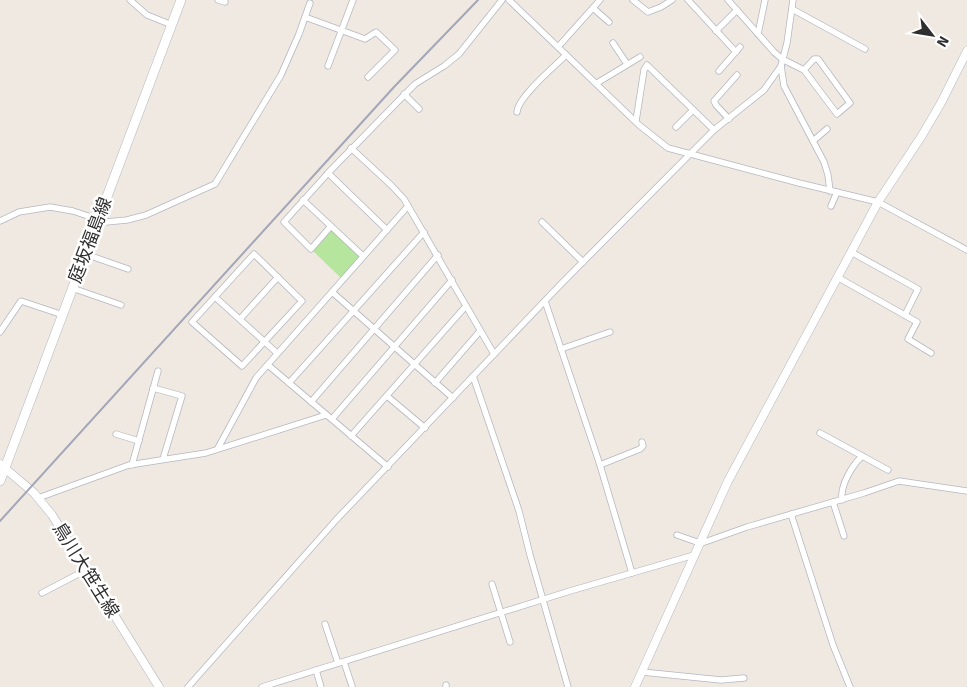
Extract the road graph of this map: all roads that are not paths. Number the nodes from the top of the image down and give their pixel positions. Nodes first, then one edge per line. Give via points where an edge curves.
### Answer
1 (130, 0) edge
2 (181, 0) edge
3 (218, 0) edge
4 (353, 0) edge
5 (502, 0) edge
6 (509, 0) edge
7 (600, 0) edge
8 (633, 0) edge
9 (672, 0) edge
10 (688, 0) edge
11 (728, 0) edge
12 (765, 0) edge
13 (793, 0) edge
14 (225, 2) dead end
15 (310, 3) dead end
16 (593, 8) junction
17 (792, 9) junction
18 (738, 10) junction
19 (305, 17) junction
20 (609, 22) dead end
21 (172, 24) junction
22 (342, 30) junction
23 (716, 31) junction
24 (758, 34) junction
25 (613, 43) dead end
26 (558, 47) junction
27 (866, 49) dead end
28 (967, 51) edge
29 (566, 54) junction
30 (640, 56) dead end
31 (782, 59) junction
32 (627, 64) junction
33 (328, 66) dead end
34 (781, 66) junction
35 (804, 70) junction
36 (720, 71) dead end
37 (738, 75) dead end
38 (368, 77) dead end
39 (596, 83) junction
40 (404, 94) junction
41 (419, 109) dead end
42 (693, 110) junction
43 (517, 112) dead end
44 (729, 119) junction
45 (636, 121) junction
46 (676, 127) dead end
47 (828, 128) dead end
48 (714, 130) junction
49 (813, 141) junction
50 (351, 148) junction
51 (690, 154) junction
52 (328, 173) junction
53 (830, 191) junction
54 (837, 192) junction
55 (303, 200) junction
56 (878, 202) junction
57 (408, 206) junction
58 (831, 206) dead end
59 (98, 220) junction
60 (0, 221) edge
61 (542, 222) dead end
62 (331, 226) junction
63 (387, 230) junction
64 (424, 232) junction
65 (967, 250) edge
66 (851, 252) junction
67 (85, 254) junction
68 (438, 255) junction
69 (364, 256) junction
70 (583, 262) junction
71 (128, 269) dead end
72 (278, 277) junction
73 (837, 277) junction
74 (452, 280) junction
75 (72, 288) junction
76 (332, 292) junction
77 (215, 297) junction
78 (545, 301) junction
79 (121, 305) dead end
80 (466, 306) junction
81 (353, 311) junction
82 (63, 315) junction
83 (904, 315) junction
84 (240, 319) junction
85 (374, 329) junction
86 (480, 331) junction
87 (0, 332) edge
88 (610, 332) dead end
89 (265, 342) junction
90 (394, 347) junction
91 (561, 349) junction
92 (278, 353) junction
93 (931, 353) dead end
94 (494, 354) junction
95 (268, 365) junction
96 (415, 365) junction
97 (158, 371) dead end
98 (473, 376) junction
99 (289, 383) junction
100 (435, 383) junction
101 (153, 388) junction
102 (387, 396) junction
103 (452, 398) junction
104 (311, 402) junction
105 (329, 417) junction
106 (425, 428) junction
107 (820, 433) dead end
108 (116, 434) dead end
109 (351, 436) junction
110 (139, 440) junction
111 (642, 442) dead end
112 (218, 448) junction
113 (862, 456) junction
114 (163, 459) junction
115 (132, 465) junction
116 (600, 465) junction
117 (2, 466) edge
118 (388, 467) junction
119 (888, 470) dead end
120 (0, 481) edge
121 (967, 491) edge
122 (38, 498) junction
123 (842, 500) junction
124 (833, 502) junction
125 (792, 514) junction
126 (677, 535) dead end
127 (844, 536) dead end
128 (700, 543) junction
129 (694, 556) junction
130 (86, 570) junction
131 (632, 574) junction
132 (492, 584) dead end
133 (42, 593) dead end
134 (542, 600) junction
135 (501, 612) junction
136 (325, 624) dead end
137 (510, 642) dead end
138 (341, 662) junction
139 (316, 670) junction
140 (642, 672) junction
141 (744, 678) dead end
142 (352, 686) edge
143 (159, 687) edge
144 (188, 687) edge
145 (262, 687) edge
146 (321, 687) edge
147 (568, 687) edge
148 (635, 687) edge
149 (850, 687) edge

1 - 21 street via 147,15
2 - 21 main road, 庭坂福島線
3 - 14 street
4 - 22 street
5 - 40 street via 459,54
6 - 26 street
7 - 16 street
8 - 9 street via 648,12
10 - 23 street
11 - 18 street
12 - 24 street
13 - 17 street
15 - 19 street
16 - 20 street
16 - 26 street
17 - 27 street
17 - 31 street
18 - 23 street
18 - 24 street
19 - 22 street
19 - 59 street via 281,75 215,184 146,215 111,222
21 - 59 main road, 庭坂福島線
22 - 33 street
22 - 38 street via 365,39 376,32 396,50
23 - 36 street via 738,50
24 - 31 street
25 - 32 street
26 - 29 street
28 - 56 street via 922,137
29 - 39 street
29 - 43 street via 524,97
30 - 32 street
31 - 34 street
31 - 35 street
32 - 39 street
34 - 44 street via 764,90
34 - 49 street via 784,86
35 - 35 street via 837,114 850,103 818,60 814,59
37 - 44 street via 714,101
39 - 45 street
40 - 41 street
40 - 50 street
42 - 45 street via 647,65
42 - 46 street
42 - 48 street
44 - 48 street
45 - 51 street via 668,148
47 - 49 street
48 - 51 street
49 - 53 street via 826,168
50 - 52 street
50 - 57 street via 392,186
51 - 53 street
51 - 70 street
52 - 55 street
52 - 63 street
53 - 54 street
54 - 56 street
54 - 58 street
55 - 62 street
55 - 62 street via 284,222 311,248
56 - 65 street
56 - 66 street
57 - 63 street
57 - 64 street
59 - 60 street via 50,207 19,212
59 - 67 main road, 庭坂福島線
61 - 70 street
62 - 69 street
63 - 69 street
64 - 68 street
64 - 81 street
66 - 73 street
66 - 83 street via 918,288
67 - 71 street
67 - 75 main road, 庭坂福島線
68 - 74 street
68 - 85 street
69 - 76 street
70 - 78 street
72 - 77 street via 254,254
72 - 84 street
72 - 89 street via 302,300
73 - 83 street
73 - 128 street via 728,480
74 - 80 street
74 - 90 street
75 - 79 street
75 - 82 main road, 庭坂福島線
76 - 81 street
76 - 92 street
77 - 84 street
77 - 89 street via 192,322 242,366
78 - 91 street
78 - 94 street
80 - 86 street
80 - 96 street
81 - 85 street
81 - 99 street
82 - 87 street via 21,300
82 - 117 main road, 庭坂福島線
83 - 93 street via 917,322 908,340
84 - 89 street
85 - 90 street
85 - 104 street
86 - 94 street
86 - 100 street
88 - 91 street
89 - 92 street
90 - 96 street
90 - 105 street
91 - 116 street
92 - 95 street
94 - 98 street
95 - 99 street
95 - 112 street via 252,384
96 - 100 street
96 - 102 street
97 - 101 street
98 - 103 street
98 - 134 street via 519,511
99 - 104 street
100 - 103 street
101 - 110 street
101 - 114 street via 182,396
102 - 106 street
102 - 109 street
103 - 106 street
104 - 105 street
105 - 109 street
105 - 112 street
106 - 118 street
107 - 113 street
108 - 110 street
109 - 118 street
110 - 115 street
111 - 116 street via 640,449
112 - 114 street via 206,453
113 - 119 street
113 - 123 street via 846,480
114 - 115 street
115 - 122 street
116 - 131 street
117 - 120 main road, 庭坂福島線
117 - 122 street, 鳥川大笹生線
118 - 144 street via 336,520
121 - 123 street via 899,481
122 - 130 street, 鳥川大笹生線
123 - 124 street
124 - 125 street
124 - 127 street
125 - 128 street
125 - 149 street via 833,646
126 - 128 street
128 - 129 street
129 - 131 street
129 - 140 street
130 - 133 street
130 - 143 street, 鳥川大笹生線
131 - 134 street
132 - 135 street
134 - 135 street
134 - 147 street
135 - 137 street
135 - 138 street
136 - 138 street
138 - 139 street
138 - 142 street
139 - 145 street
139 - 146 street
140 - 141 street via 721,680
140 - 148 street

